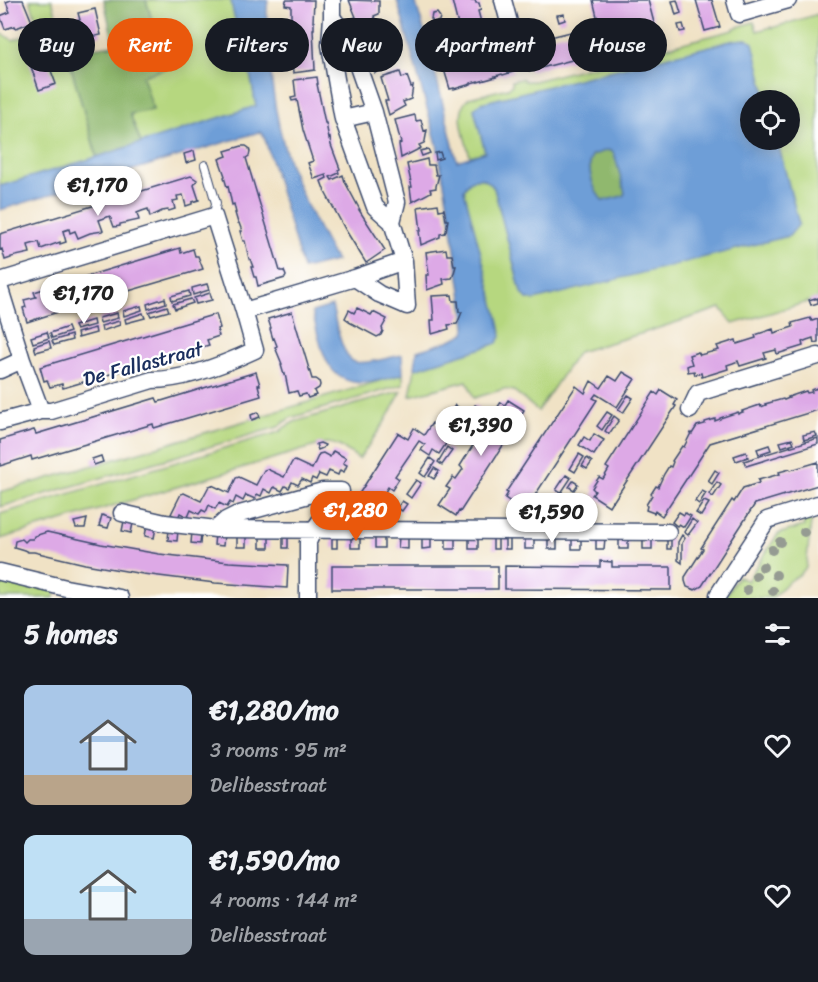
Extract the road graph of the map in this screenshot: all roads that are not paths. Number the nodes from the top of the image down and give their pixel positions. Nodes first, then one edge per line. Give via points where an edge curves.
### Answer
1 (332, 0) edge
2 (503, 0) edge
3 (788, 0) edge
4 (737, 7) edge
5 (333, 17) junction
6 (508, 18) edge
7 (374, 112) junction
8 (343, 120) junction
9 (205, 165) dead end
10 (214, 216) junction
11 (392, 222) junction
12 (404, 261) junction
13 (355, 278) junction
14 (0, 280) edge
15 (0, 289) edge
16 (244, 310) junction
17 (818, 356) edge
18 (22, 360) junction
19 (0, 370) edge
20 (690, 410) dead end
21 (41, 411) junction
22 (0, 422) edge
23 (818, 504) edge
24 (122, 513) dead end
25 (216, 529) junction
26 (313, 531) junction
27 (668, 532) dead end
28 (0, 572) edge
29 (88, 595) edge
30 (718, 595) dead end
31 (120, 598) edge
32 (308, 598) edge

1 - 5 street
2 - 6 street
3 - 4 street
5 - 7 street via 349,41
5 - 8 street via 330,45
7 - 8 street
7 - 11 street via 397,202
8 - 11 street via 375,207
9 - 10 lane via 216,202
10 - 14 street
10 - 16 street
11 - 12 street
12 - 13 street
12 - 13 street via 407,306
13 - 16 street
15 - 18 street
16 - 21 street, De Fallastraat via 255,350 168,380 152,380
17 - 20 street via 698,393
18 - 19 street
18 - 21 street
21 - 22 street, De Fallastraat
23 - 30 street via 767,520
24 - 25 street
25 - 26 street
25 - 26 street via 236,515 323,491 341,491
26 - 27 street
26 - 32 street via 308,542
28 - 29 street
29 - 31 street

